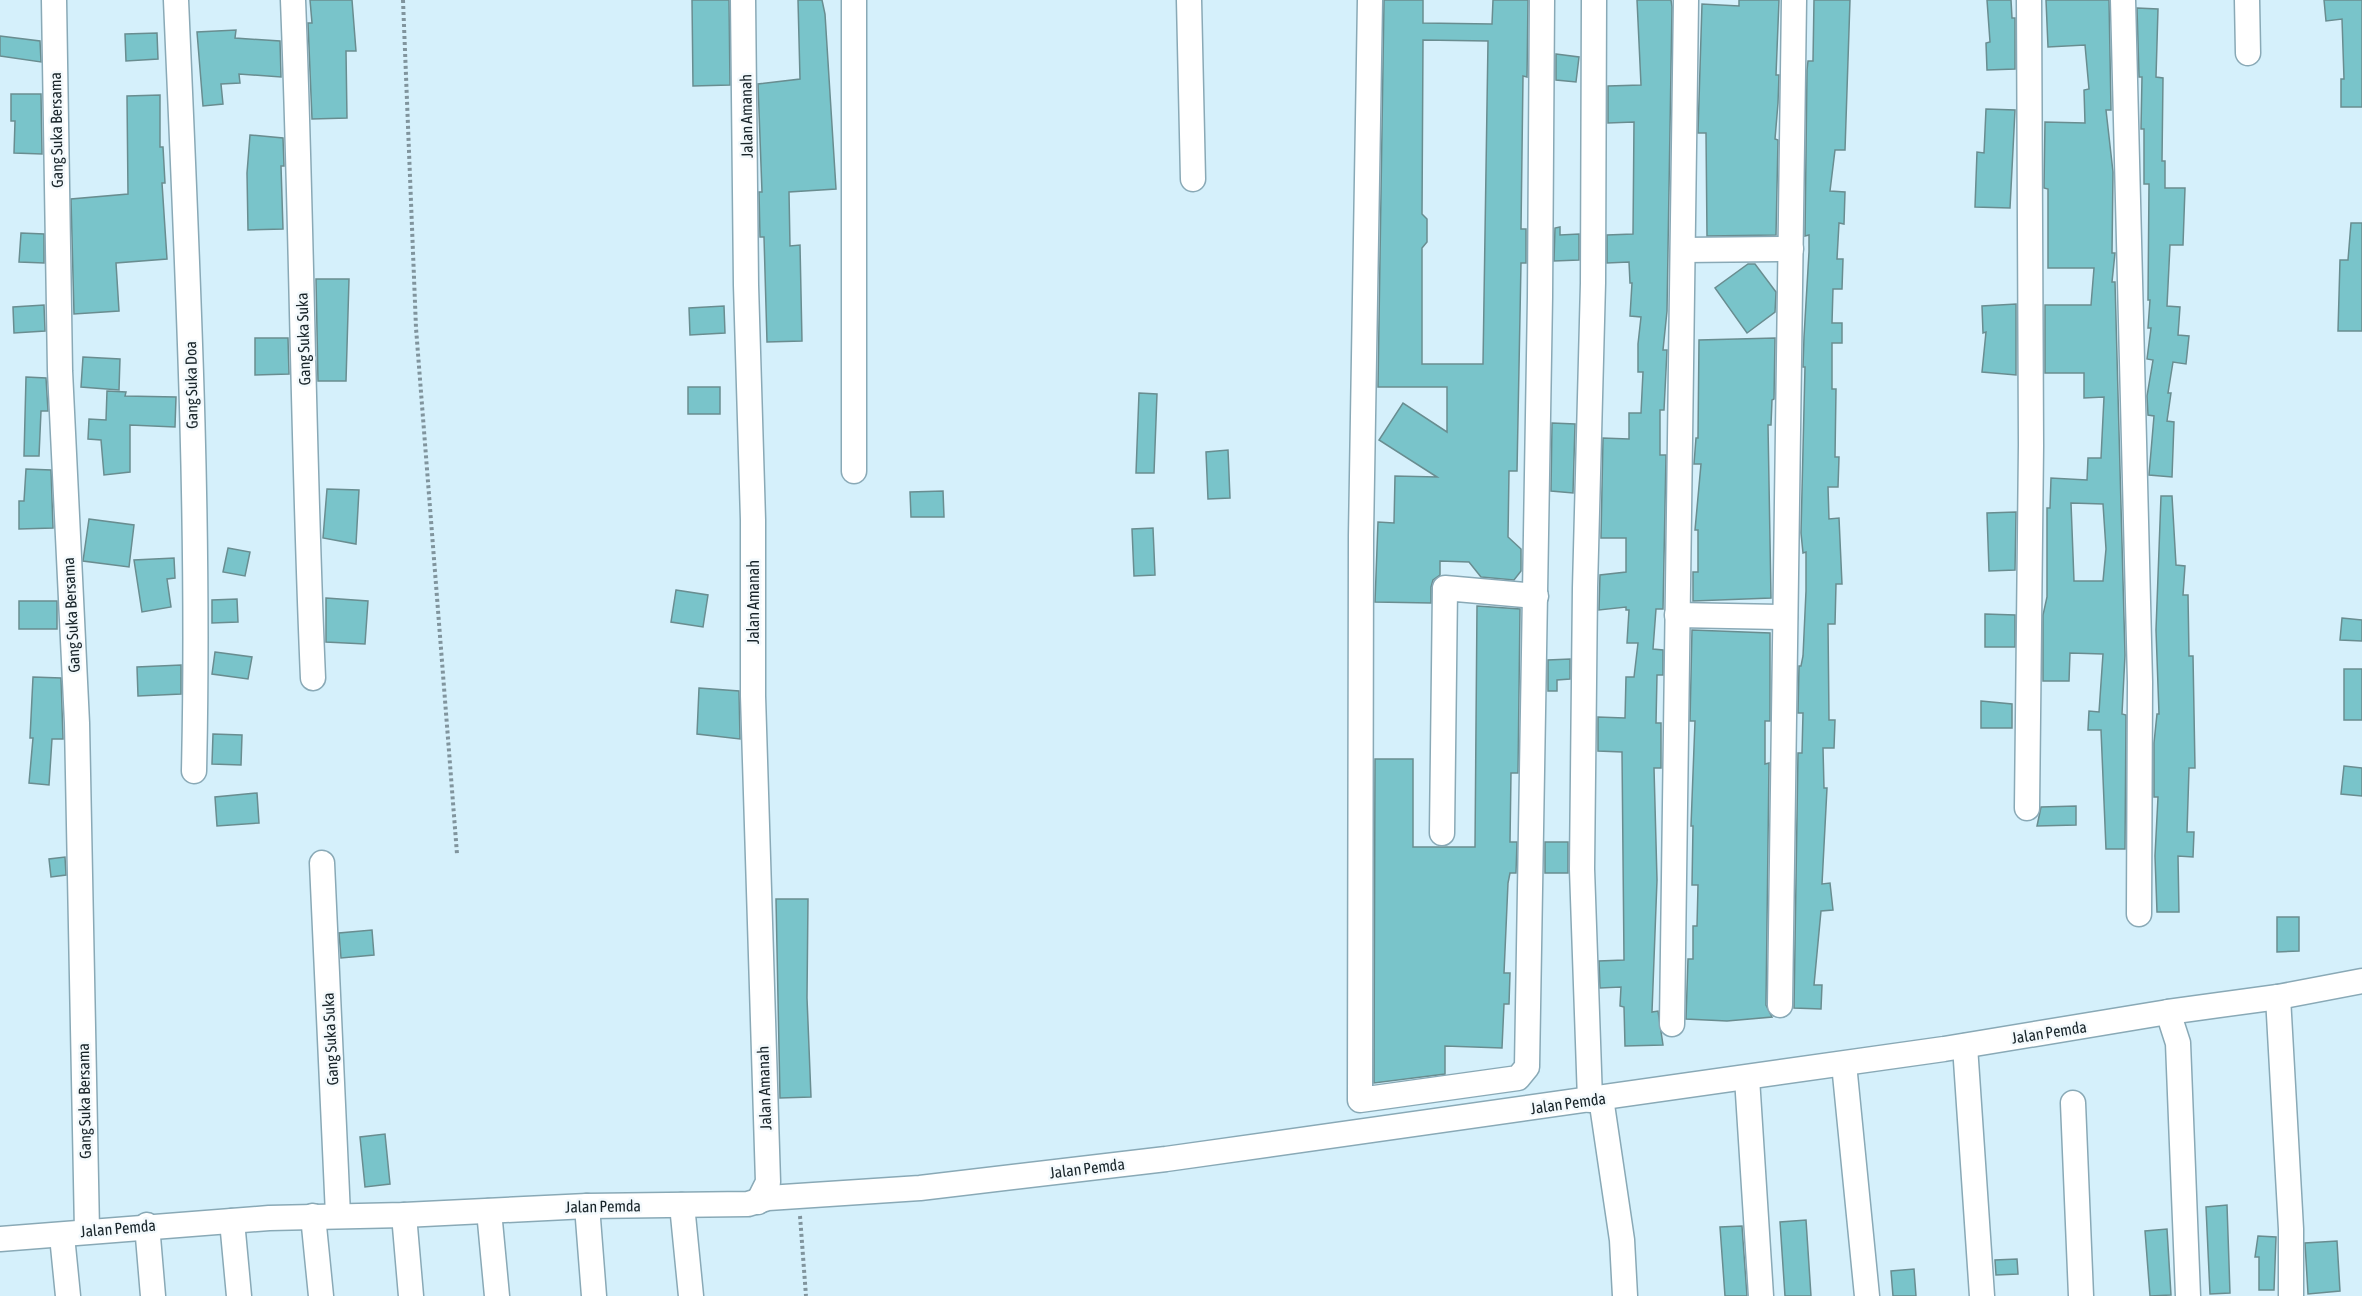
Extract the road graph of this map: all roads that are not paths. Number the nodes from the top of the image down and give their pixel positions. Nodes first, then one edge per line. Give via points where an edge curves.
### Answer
1 (54, 0) edge
2 (176, 0) edge
3 (293, 0) edge
4 (743, 0) edge
5 (854, 0) edge
6 (1189, 0) edge
7 (1370, 0) edge
8 (1542, 0) edge
9 (1593, 0) edge
10 (1686, 0) edge
11 (1794, 0) edge
12 (2029, 0) edge
13 (2123, 0) edge
14 (2247, 0) edge
15 (2248, 53) dead end
16 (1193, 179) dead end
17 (1791, 249) junction
18 (1683, 250) junction
19 (854, 471) dead end
20 (1536, 596) junction
21 (1677, 615) junction
22 (1785, 617) junction
23 (313, 678) dead end
24 (194, 771) dead end
25 (2027, 808) dead end
26 (1442, 833) dead end
27 (322, 863) dead end
28 (2139, 914) dead end
29 (2362, 981) edge
30 (2278, 997) junction
31 (1780, 1005) dead end
32 (2168, 1012) junction
33 (1672, 1024) dead end
34 (1965, 1046) junction
35 (1844, 1064) junction
36 (1747, 1078) junction
37 (1595, 1099) junction
38 (2073, 1103) dead end
39 (758, 1202) junction
40 (682, 1205) junction
41 (587, 1206) junction
42 (489, 1211) junction
43 (338, 1215) junction
44 (404, 1215) junction
45 (313, 1216) junction
46 (232, 1221) junction
47 (147, 1225) junction
48 (87, 1231) junction
49 (62, 1236) junction
50 (0, 1239) edge
51 (68, 1296) edge
52 (153, 1296) edge
53 (239, 1296) edge
54 (321, 1296) edge
55 (411, 1296) edge
56 (497, 1296) edge
57 (594, 1296) edge
58 (691, 1296) edge
59 (1625, 1296) edge
60 (1761, 1296) edge
61 (1867, 1296) edge
62 (1982, 1296) edge
63 (2081, 1296) edge
64 (2188, 1296) edge
65 (2291, 1296) edge

1 - 48 street, Gang Suka Bersama via 60,372 79,790
2 - 24 street, Gang Suka Doa via 190,304 197,633
3 - 23 street, Gang Suka Suka
4 - 39 street, Jalan Amanah via 754,718 768,1182
5 - 19 street
6 - 16 street
7 - 20 street via 1361,536 1360,1100 1518,1078 1527,1067
8 - 20 street
9 - 37 street via 1593,294 1582,858
10 - 18 street
11 - 17 street
12 - 25 street via 2031,477
13 - 28 street via 2140,682
14 - 15 street
17 - 18 street
17 - 22 street
18 - 21 street
20 - 26 street via 1445,588
21 - 22 street
21 - 33 street
22 - 31 street
27 - 43 street, Gang Suka Suka
29 - 30 street, Jalan Pemda
30 - 32 street, Jalan Pemda
30 - 65 street
32 - 34 street, Jalan Pemda
32 - 64 street via 2178,1043
34 - 35 street, Jalan Pemda
34 - 62 street
35 - 36 street, Jalan Pemda
35 - 61 street
36 - 37 street, Jalan Pemda
36 - 60 street
37 - 39 street, Jalan Pemda via 1166,1159 920,1188
37 - 59 street via 1622,1240
38 - 63 street
39 - 40 street, Jalan Pemda
40 - 41 street, Jalan Pemda
40 - 58 street
41 - 42 street, Jalan Pemda
41 - 57 street
42 - 44 street, Jalan Pemda
42 - 56 street
43 - 44 street, Jalan Pemda
43 - 45 street, Jalan Pemda
44 - 55 street
45 - 46 street, Jalan Pemda
45 - 54 street
46 - 47 street, Jalan Pemda
46 - 53 street
47 - 48 street, Jalan Pemda
47 - 52 street
48 - 49 street, Jalan Pemda
49 - 50 street, Jalan Pemda
49 - 51 street

